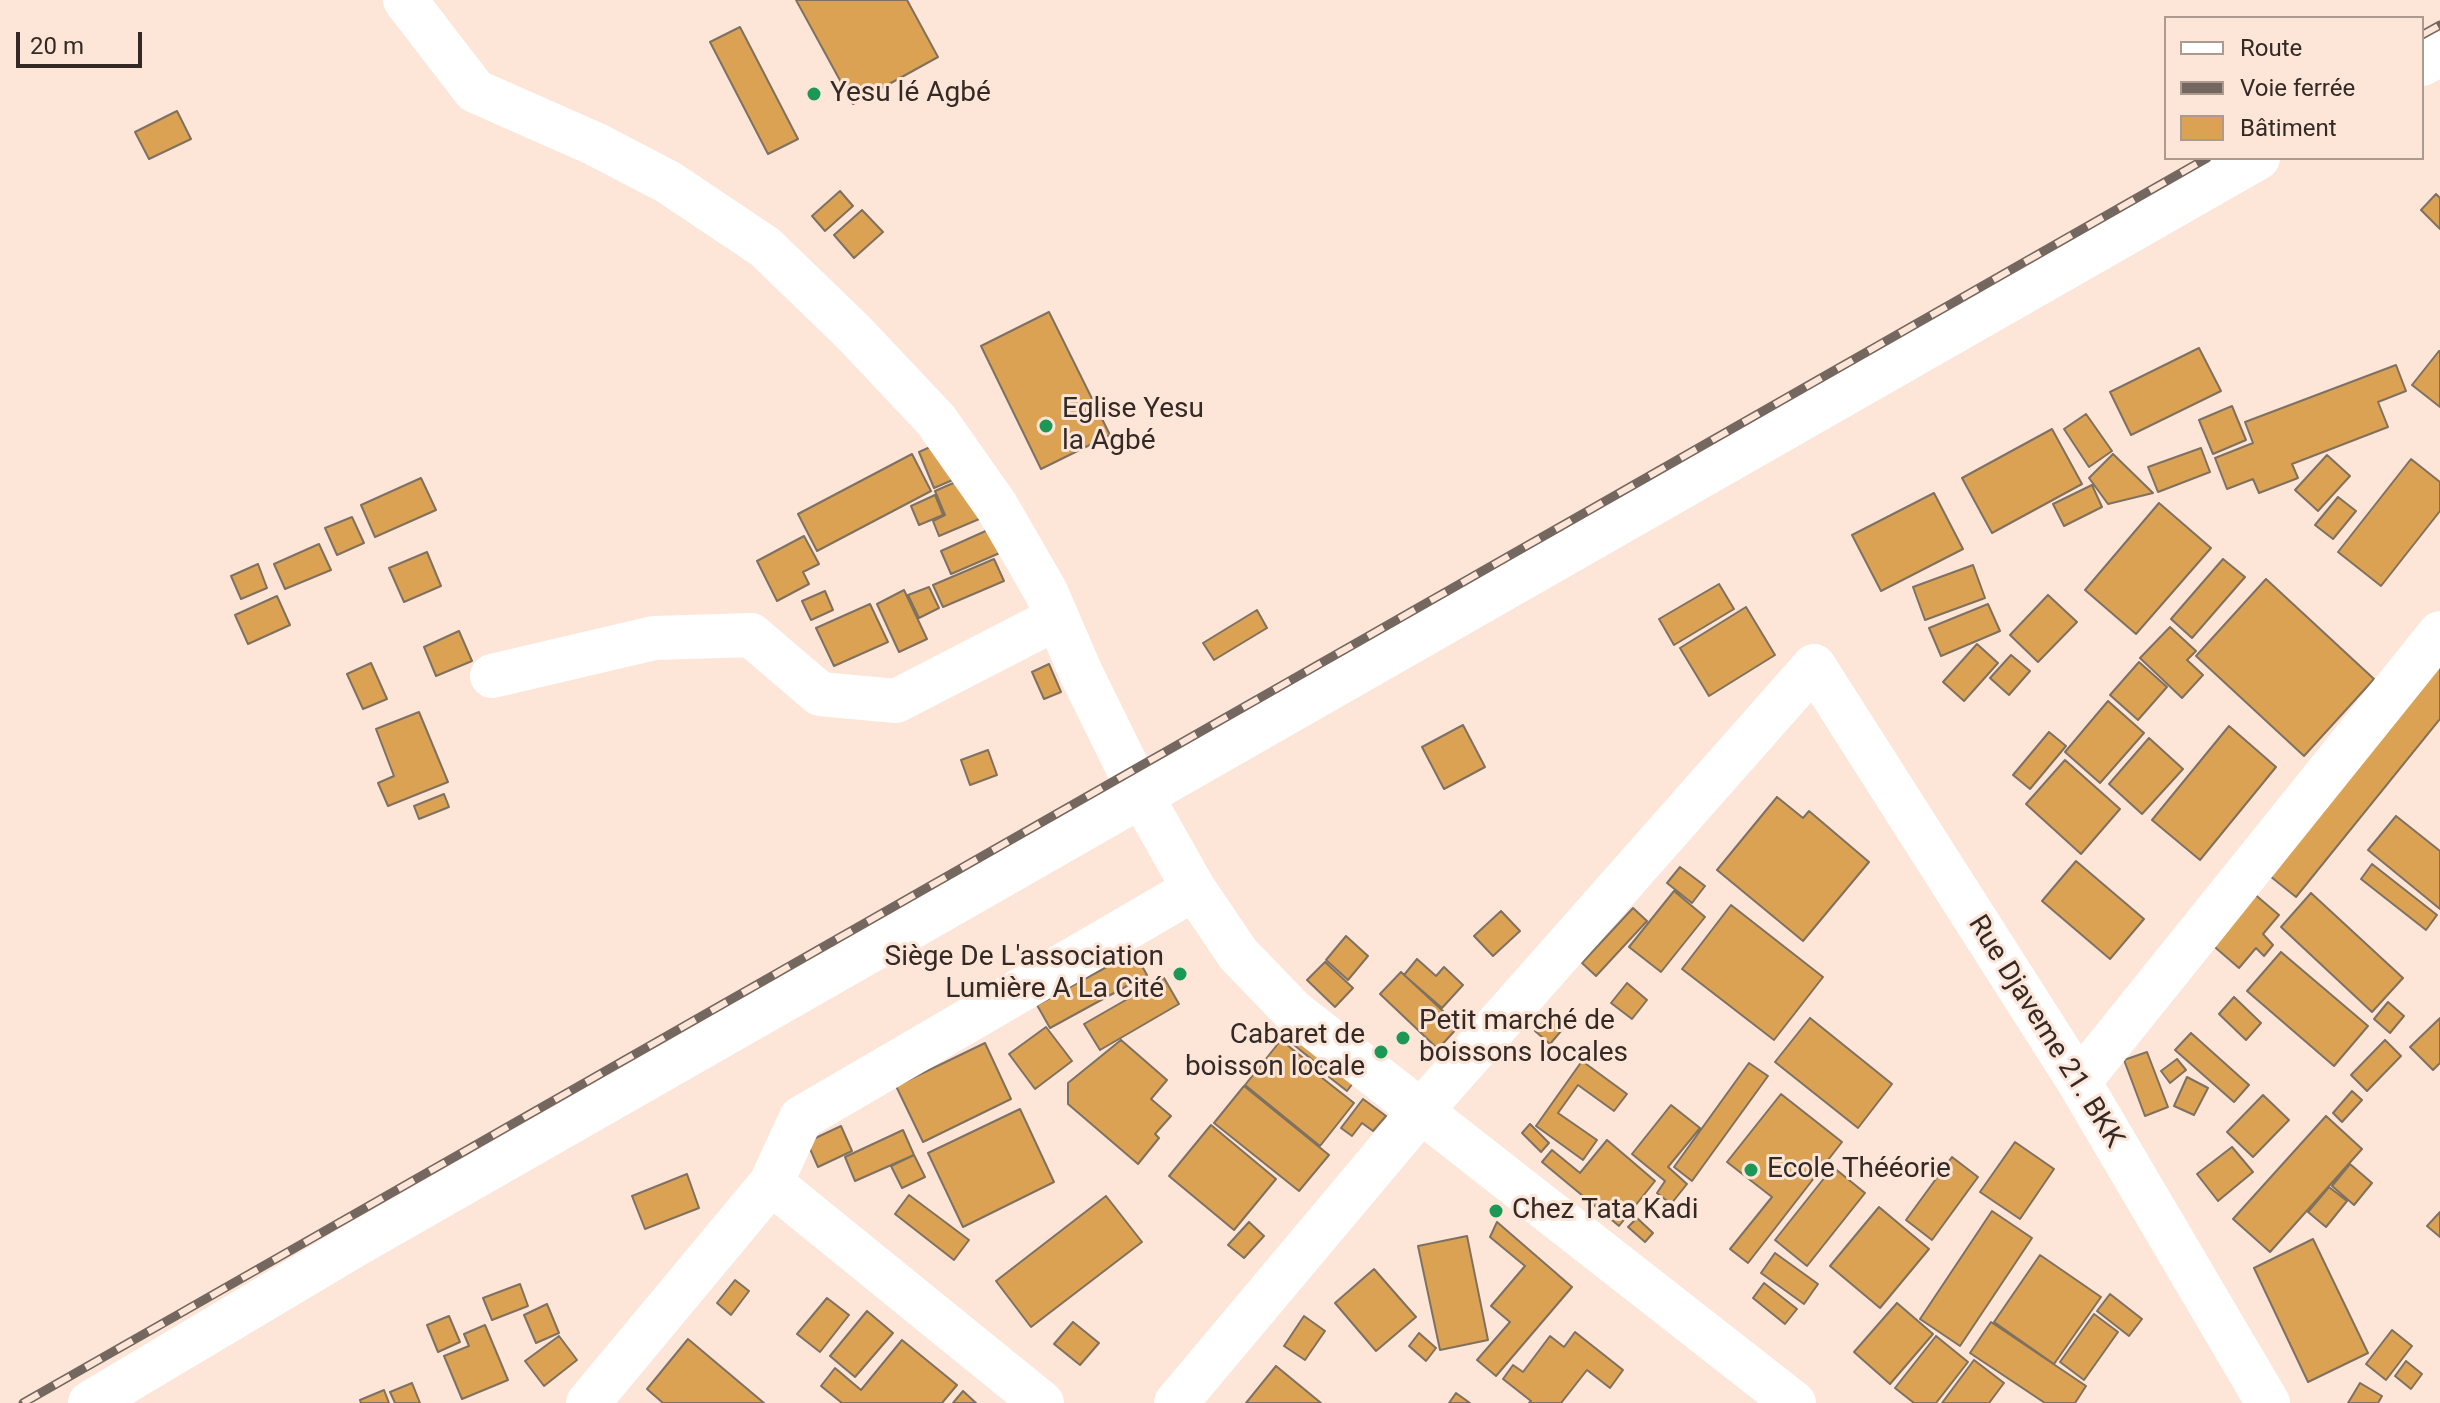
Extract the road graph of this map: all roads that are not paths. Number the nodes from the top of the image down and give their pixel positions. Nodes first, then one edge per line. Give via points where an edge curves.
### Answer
1 (405, 0) edge
2 (2255, 160) edge
3 (1057, 618) junction
4 (2440, 633) edge
5 (492, 676) dead end
6 (1142, 797) junction
7 (1194, 889) junction
8 (2079, 1082) junction
9 (1421, 1111) junction
10 (771, 1183) junction
11 (90, 1403) edge
12 (588, 1403) edge
13 (1042, 1403) edge
14 (1176, 1403) edge
15 (1794, 1403) edge
16 (2268, 1403) edge

1 - 3 street via 475,91 668,182 776,257 936,420 997,507
2 - 6 street
3 - 5 street via 896,701 820,694 751,635 654,638
3 - 6 street
4 - 8 street
6 - 7 street
6 - 11 street via 355,1245
7 - 9 street via 1238,954 1293,1011
7 - 10 street via 801,1118
8 - 9 street, Rue Djaveme 21. BKK via 1814,666
8 - 16 street, Rue Djaveme 21. BKK
9 - 14 street
9 - 15 street
10 - 12 street
10 - 13 street

